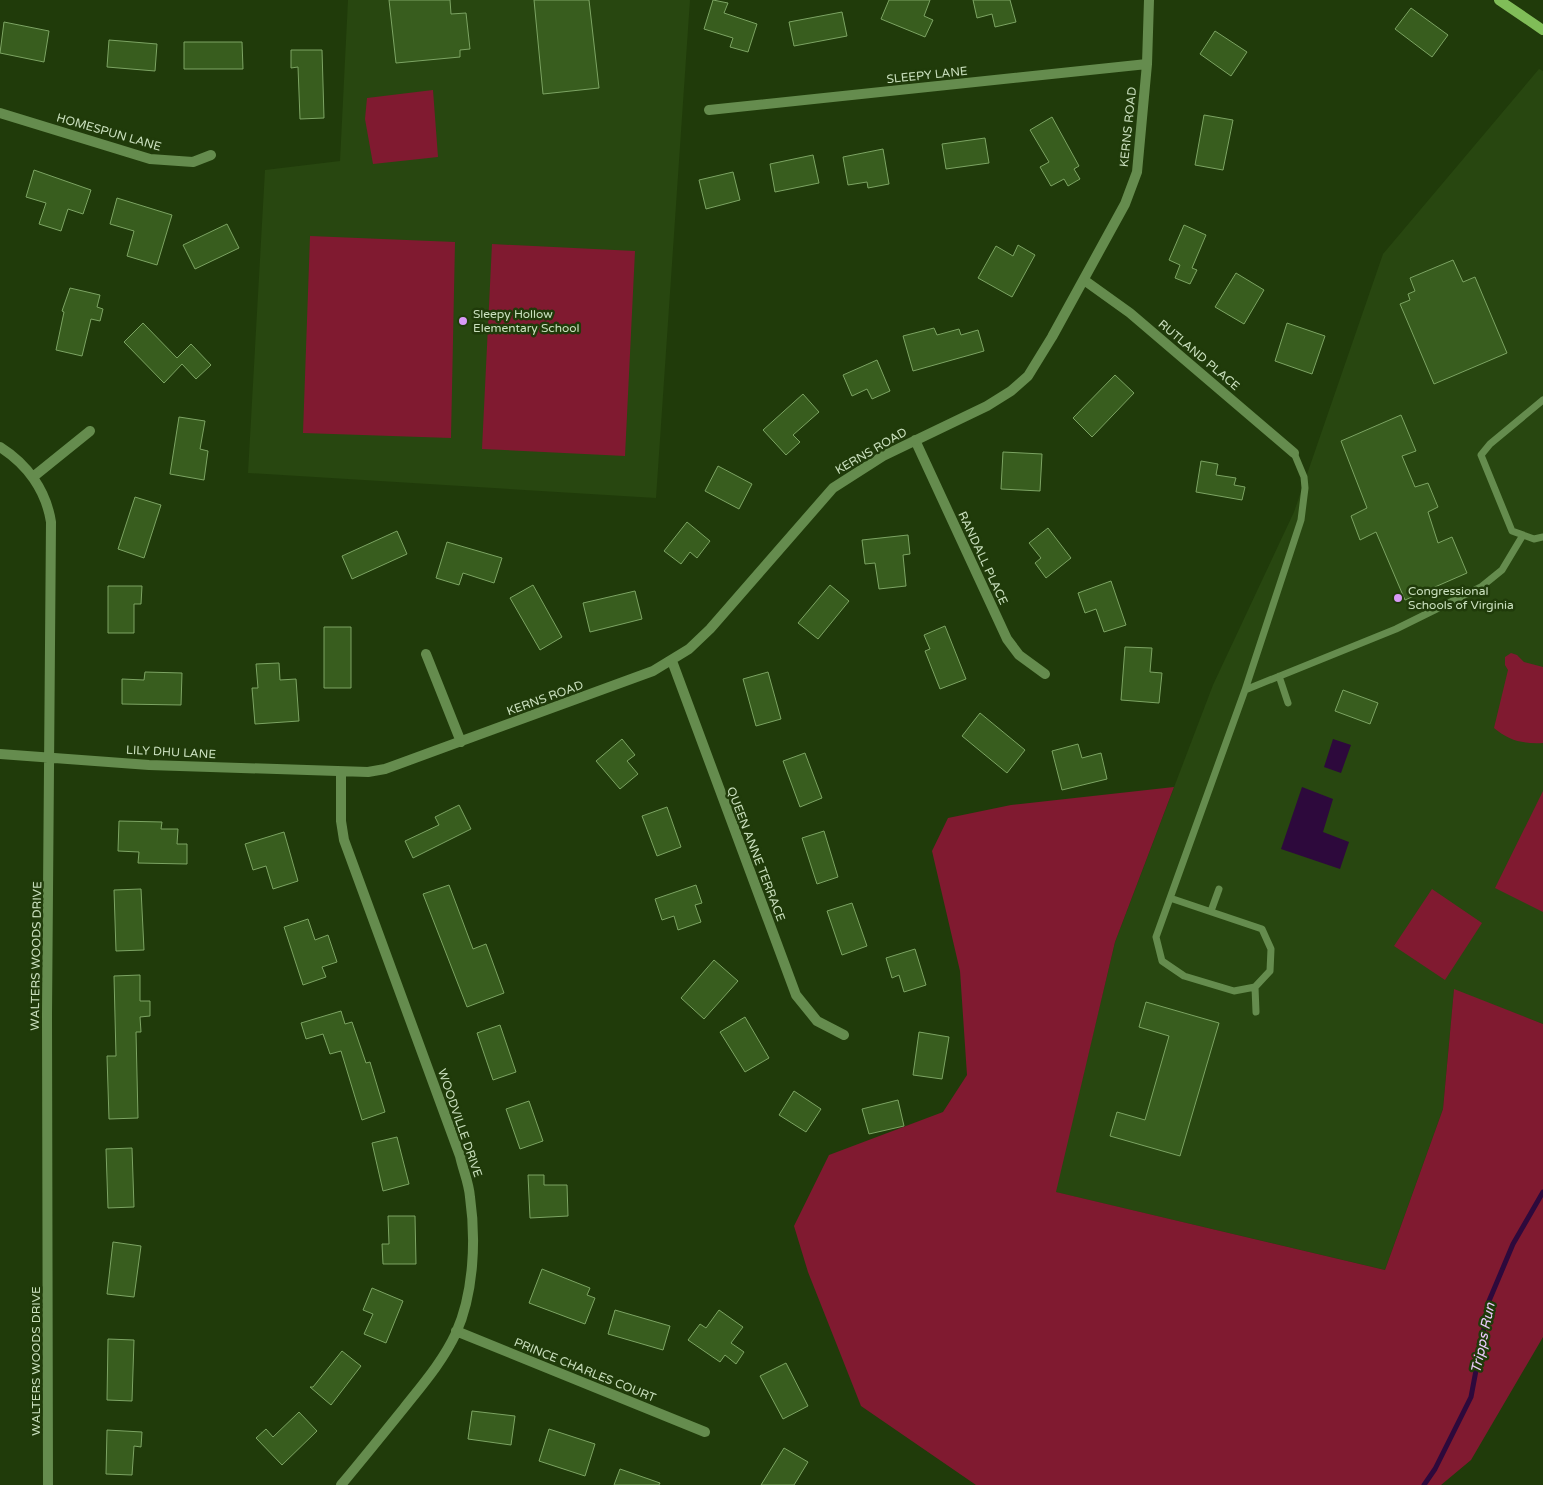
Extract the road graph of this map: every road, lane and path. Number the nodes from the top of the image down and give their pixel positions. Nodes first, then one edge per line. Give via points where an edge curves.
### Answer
1 (1148, 0) edge
2 (1499, 0) edge
3 (1543, 30) edge
4 (1147, 64) junction
5 (709, 110) dead end
6 (0, 113) edge
7 (211, 155) dead end
8 (1084, 280) junction
9 (1543, 400) edge
10 (90, 430) dead end
11 (915, 440) junction
12 (0, 447) edge
13 (1294, 453) joint
14 (33, 477) junction
15 (1523, 535) junction
16 (1543, 537) edge
17 (426, 654) dead end
18 (672, 661) junction
19 (1045, 674) dead end
20 (1280, 676) junction
21 (1245, 690) junction
22 (1288, 703) dead end
23 (461, 742) junction
24 (0, 754) edge
25 (50, 758) junction
26 (341, 773) junction
27 (1219, 889) dead end
28 (1170, 898) junction
29 (1211, 911) junction
30 (1255, 987) junction
31 (1256, 1012) dead end
32 (844, 1036) dead end
33 (456, 1331) junction
34 (705, 1432) dead end
35 (48, 1485) edge
36 (341, 1485) edge

1 - 4 street, KERNS ROAD
2 - 3 main road
4 - 5 street, SLEEPY LANE
4 - 8 street, KERNS ROAD via 1137,172 1126,204
6 - 7 street, HOMESPUN LANE via 150,159 192,162
8 - 11 street, KERNS ROAD via 1040,358 1022,381 987,406
8 - 13 street, RUTLAND PLACE via 1130,312
9 - 15 lane via 1481,455 1512,531
10 - 14 street
11 - 18 street, KERNS ROAD via 833,488 710,629
11 - 19 street, RANDALL PLACE via 1007,639 1019,655
12 - 14 street, WALTERS WOODS DRIVE
13 - 21 lane via 1304,477 1301,520
14 - 25 street, WALTERS WOODS DRIVE via 45,500 51,522
15 - 16 lane via 1534,539
15 - 20 lane via 1502,570 1481,587 1396,629
17 - 23 street
18 - 23 street, KERNS ROAD via 653,671
18 - 32 street, QUEEN ANNE TERRACE via 796,995 817,1021
20 - 21 lane
20 - 22 lane
21 - 28 lane
23 - 26 street, KERNS ROAD via 385,769
24 - 25 street, LILY DHU LANE
25 - 26 street, LILY DHU LANE
25 - 35 street, WALTERS WOODS DRIVE
26 - 33 street, WOODVILLE DRIVE via 341,821 346,848 460,1156 470,1195 472,1260
27 - 29 lane
28 - 29 lane
28 - 30 lane via 1156,937 1162,961 1184,976 1234,991
29 - 30 lane via 1262,929 1271,949 1270,972
30 - 31 lane
33 - 34 street, PRINCE CHARLES COURT
33 - 36 street, WOODVILLE DRIVE via 426,1381

